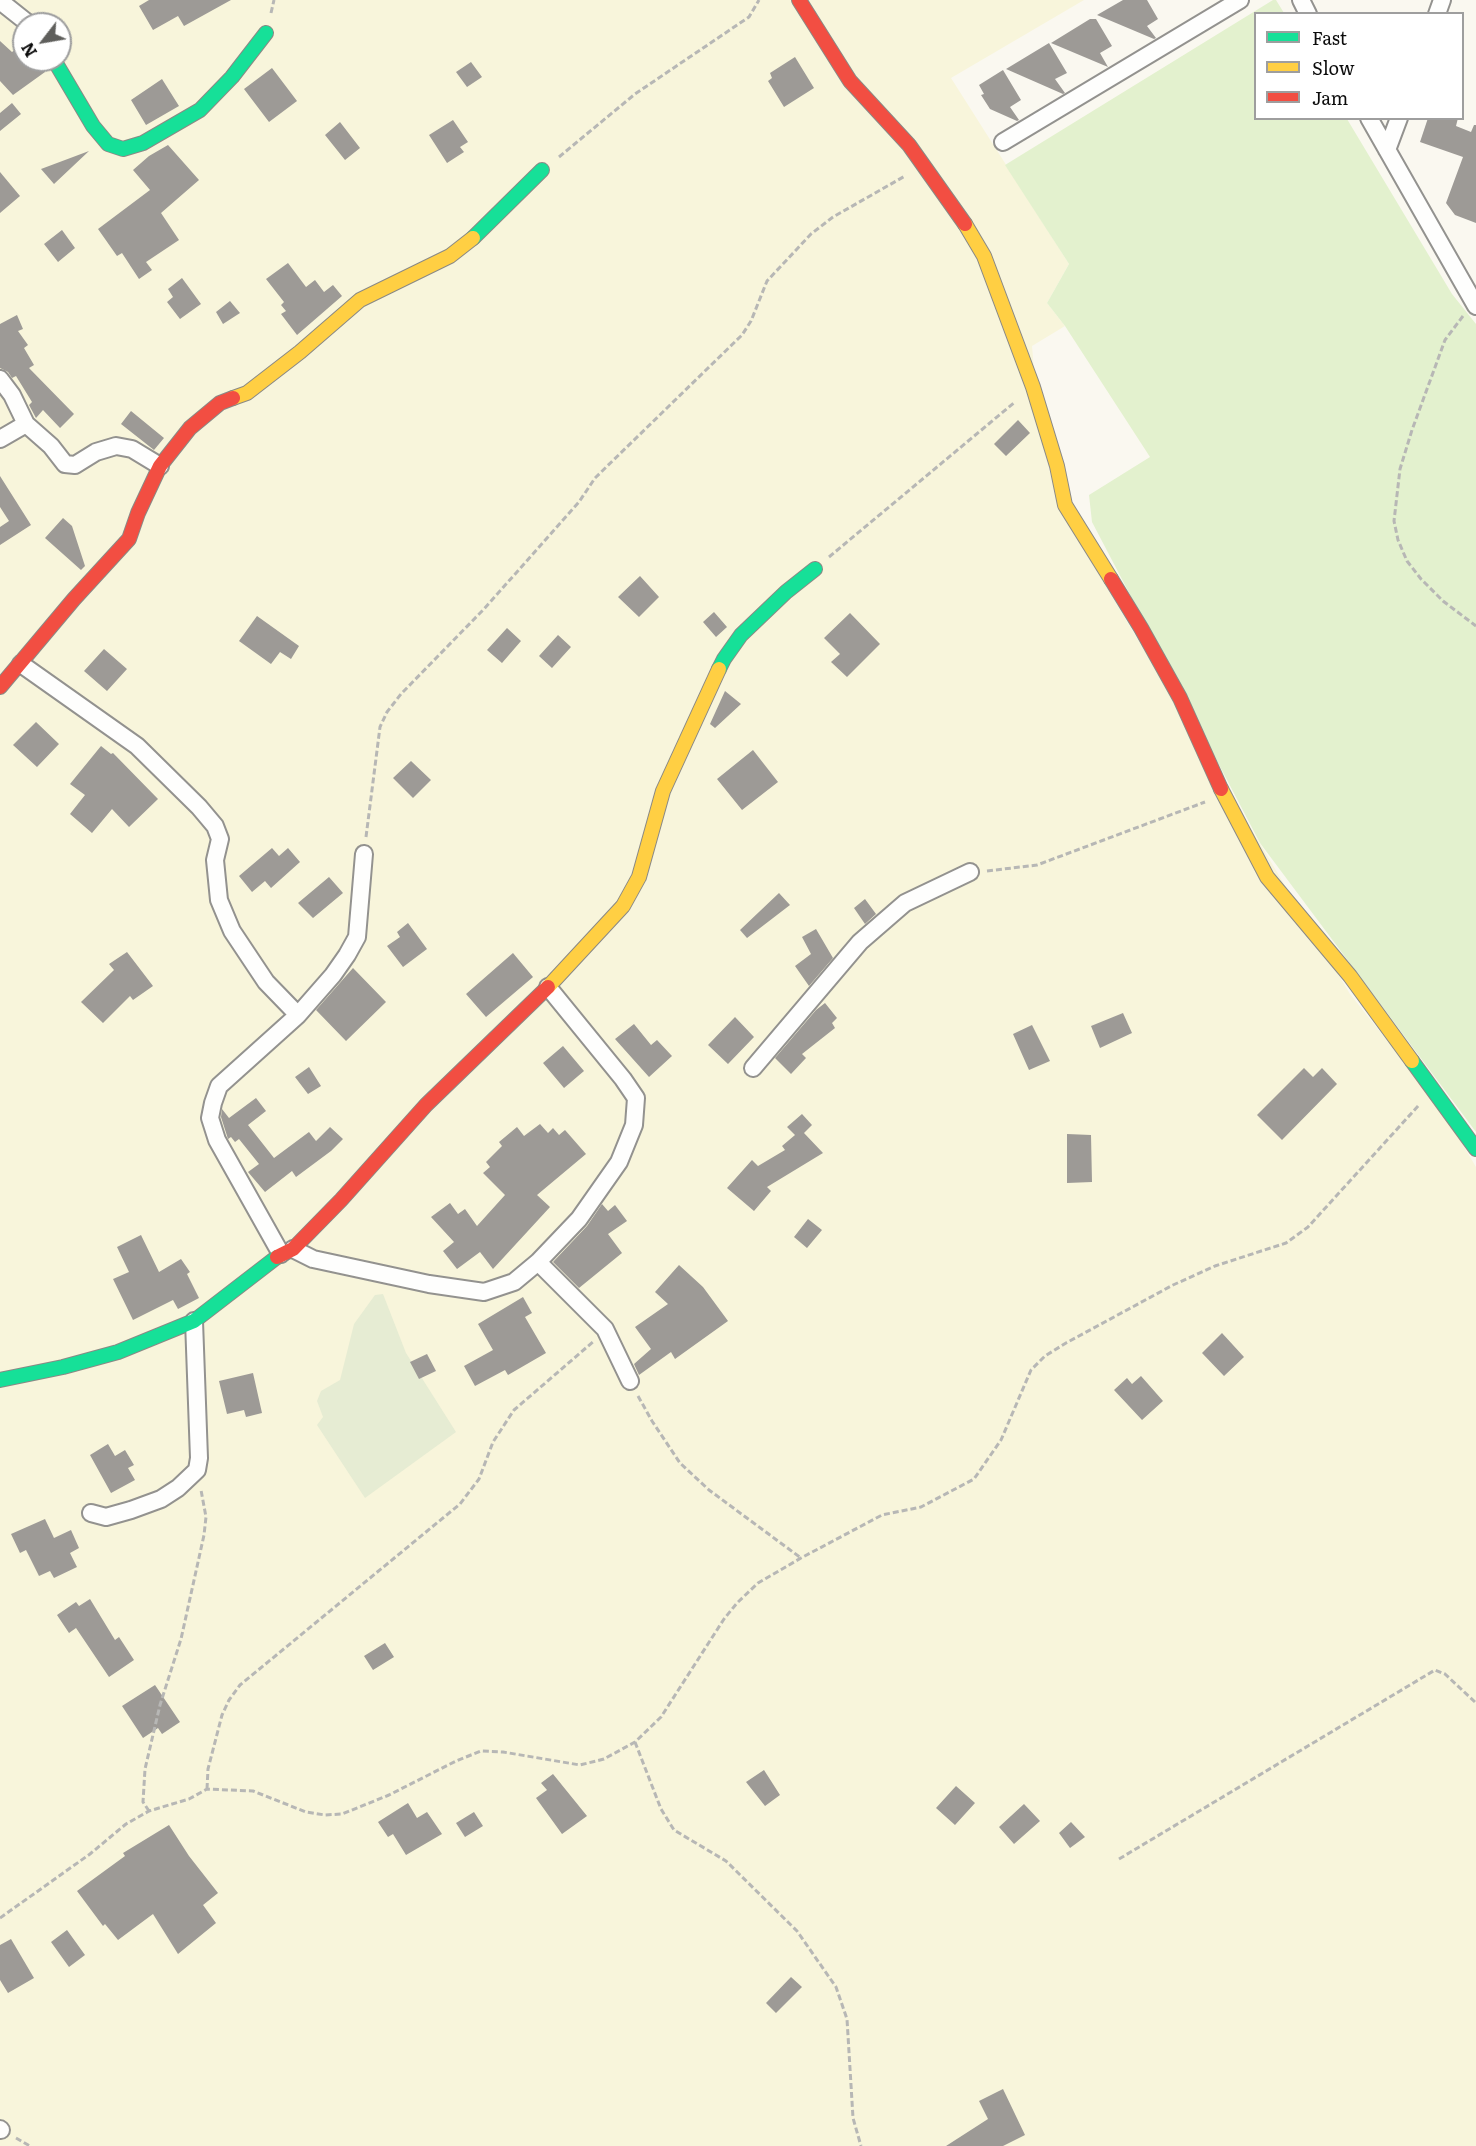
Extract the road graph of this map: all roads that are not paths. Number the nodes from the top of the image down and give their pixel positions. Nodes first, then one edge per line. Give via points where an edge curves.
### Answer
1 (0, 0) edge
2 (799, 0) edge
3 (1240, 0) edge
4 (14, 12) edge
5 (266, 33) dead end
6 (61, 72) edge
7 (1370, 120) edge
8 (1398, 120) edge
9 (1003, 142) dead end
10 (1387, 150) junction
11 (542, 170) road end
12 (1475, 301) edge
13 (0, 379) edge
14 (26, 424) junction
15 (0, 439) edge
16 (160, 466) junction
17 (815, 569) road end
18 (21, 664) junction
19 (2, 678) edge
20 (364, 854) road end
21 (970, 872) road end
22 (548, 987) junction
23 (298, 1015) junction
24 (753, 1068) dead end
25 (1476, 1149) edge
26 (287, 1252) junction
27 (538, 1262) junction
28 (194, 1321) junction
29 (0, 1380) edge
30 (630, 1381) road end
31 (92, 1513) dead end

1 - 4 street
2 - 25 street via 850,81 909,145 984,256 1033,387 1065,505 1180,698 1267,877 1350,976
3 - 9 street
5 - 6 street via 200,110 142,143 123,148 108,144 93,126
7 - 10 street
8 - 10 street
10 - 12 street
11 - 16 street via 450,256 360,300 247,393 220,403 190,428
13 - 14 street
14 - 15 street
14 - 16 street via 65,464 75,465 116,446 132,449
16 - 18 street via 129,539
17 - 22 street via 741,635 724,659 663,791 639,877 623,906
18 - 19 street
18 - 23 street via 137,746 215,826 220,839 215,860 219,900 232,931 266,982
20 - 23 street via 357,937 333,975
21 - 24 street via 905,903 861,942
22 - 26 street via 426,1105 341,1200
22 - 27 street via 636,1098 634,1125 619,1162 579,1219
23 - 26 street via 219,1086 210,1118 217,1140
26 - 27 street via 429,1284 484,1292 514,1282
26 - 28 street
27 - 30 street via 605,1329
28 - 29 street via 118,1352
28 - 31 street via 197,1470 161,1499 106,1516

